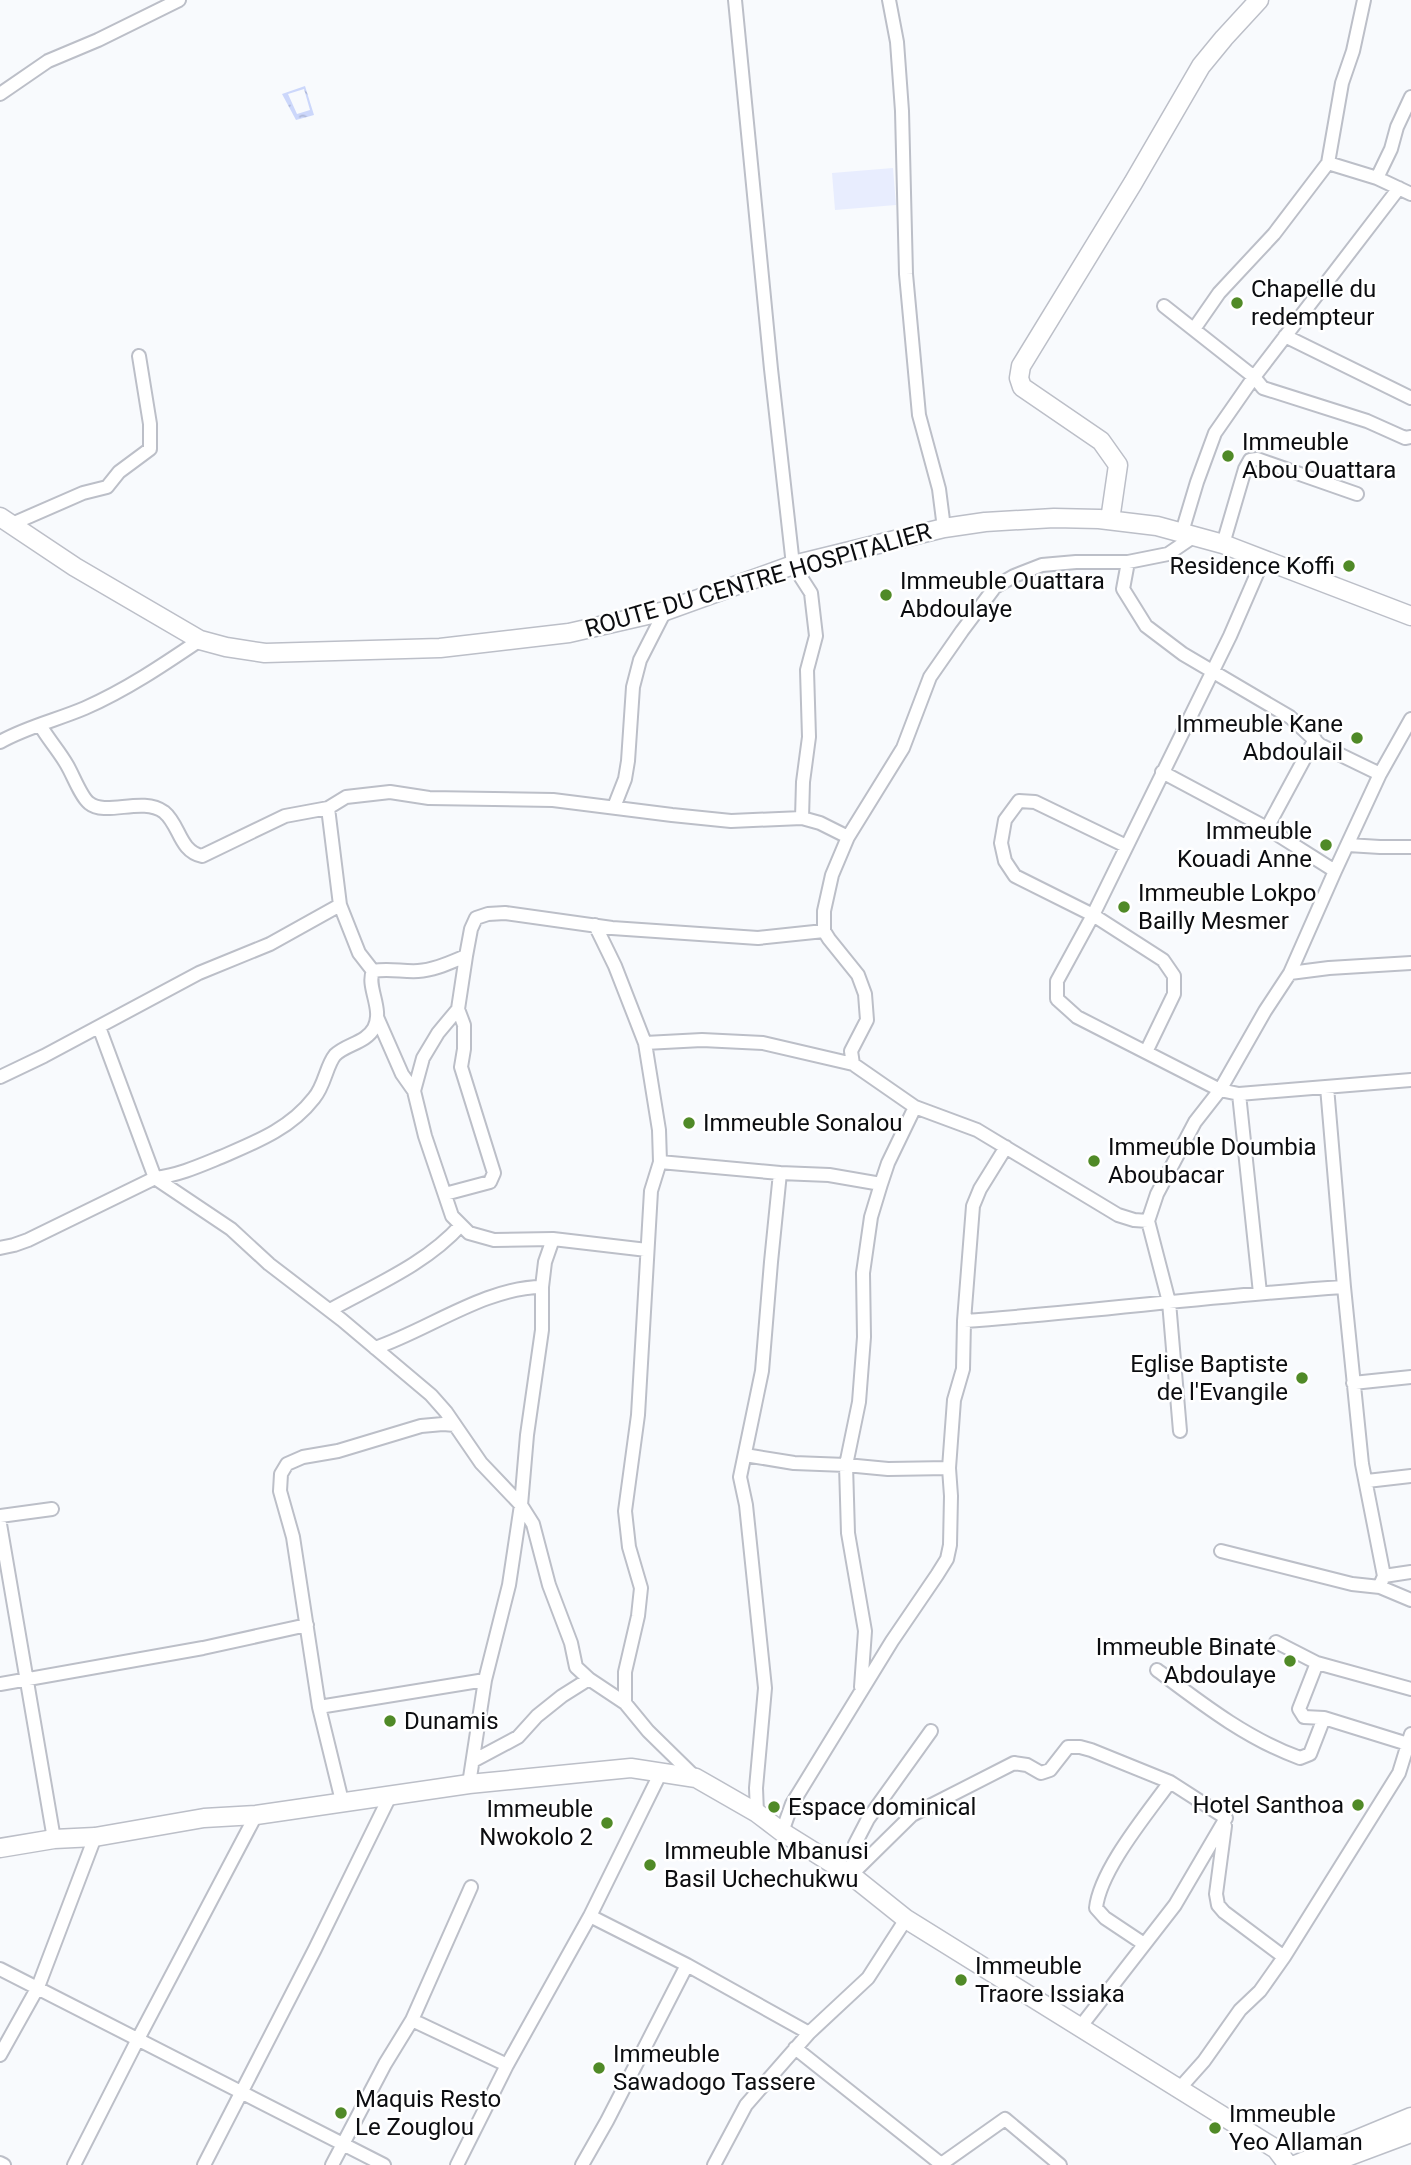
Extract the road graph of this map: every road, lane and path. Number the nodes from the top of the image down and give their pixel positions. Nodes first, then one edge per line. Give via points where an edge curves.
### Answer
1 (178, 0) edge
2 (735, 0) edge
3 (890, 0) edge
4 (1259, 0) edge
5 (1364, 0) edge
6 (0, 94) edge
7 (1411, 97) edge
8 (1328, 163) junction
9 (1377, 178) junction
10 (1405, 191) edge
11 (1164, 306) dead end
12 (1194, 330) junction
13 (1285, 336) junction
14 (139, 356) dead end
15 (1254, 377) junction
16 (1411, 398) edge
17 (1411, 437) edge
18 (1357, 494) dead end
19 (6, 520) edge
20 (1110, 520) junction
21 (944, 527) junction
22 (1187, 535) junction
23 (1223, 544) junction
24 (1263, 560) junction
25 (1128, 562) junction
26 (793, 565) junction
27 (665, 611) junction
28 (1411, 617) edge
29 (200, 640) junction
30 (1212, 671) junction
31 (1411, 719) edge
32 (40, 725) junction
33 (1315, 739) junction
34 (0, 742) edge
35 (1162, 772) junction
36 (1380, 774) junction
37 (614, 807) junction
38 (328, 808) junction
39 (802, 818) junction
40 (1266, 828) junction
41 (848, 837) junction
42 (1348, 845) junction
43 (1126, 846) junction
44 (1411, 847) edge
45 (1335, 871) junction
46 (340, 905) junction
47 (1093, 915) junction
48 (595, 925) junction
49 (824, 931) junction
50 (466, 956) junction
51 (1411, 964) edge
52 (373, 971) junction
53 (1290, 973) junction
54 (458, 1009) junction
55 (377, 1017) junction
56 (99, 1027) junction
57 (645, 1043) junction
58 (1146, 1052) junction
59 (853, 1064) junction
60 (0, 1077) edge
61 (1411, 1080) edge
62 (1327, 1087) junction
63 (1220, 1090) junction
64 (414, 1091) junction
65 (1239, 1094) junction
66 (915, 1107) junction
67 (1006, 1147) junction
68 (660, 1162) junction
69 (780, 1173) junction
70 (155, 1178) junction
71 (881, 1184) junction
72 (445, 1194) junction
73 (1148, 1220) junction
74 (461, 1225) junction
75 (553, 1239) junction
76 (0, 1248) edge
77 (647, 1250) junction
78 (542, 1287) junction
79 (1344, 1287) junction
80 (1260, 1293) junction
81 (1169, 1302) junction
82 (330, 1310) junction
83 (964, 1321) junction
84 (374, 1348) junction
85 (1411, 1377) edge
86 (1353, 1383) junction
87 (455, 1425) junction
88 (1180, 1431) dead end
89 (745, 1455) junction
90 (846, 1465) junction
91 (949, 1468) junction
92 (1411, 1475) edge
93 (1367, 1481) junction
94 (521, 1505) junction
95 (52, 1509) dead end
96 (0, 1516) edge
97 (0, 1524) edge
98 (1221, 1551) dead end
99 (1411, 1572) edge
100 (1382, 1582) junction
101 (1411, 1600) edge
102 (307, 1625) junction
103 (1276, 1642) dead end
104 (1317, 1662) junction
105 (1157, 1670) dead end
106 (28, 1679) junction
107 (589, 1679) junction
108 (485, 1680) junction
109 (0, 1684) edge
110 (1411, 1689) edge
111 (860, 1694) junction
112 (625, 1703) junction
113 (319, 1707) junction
114 (1324, 1718) junction
115 (931, 1731) dead end
116 (1410, 1741) edge
117 (473, 1761) junction
118 (660, 1772) junction
119 (696, 1778) junction
120 (1170, 1782) junction
121 (469, 1784) junction
122 (390, 1796) junction
123 (342, 1801) junction
124 (757, 1813) junction
125 (256, 1815) junction
126 (1226, 1818) junction
127 (782, 1832) junction
128 (95, 1837) junction
129 (54, 1839) junction
130 (0, 1848) edge
131 (851, 1875) junction
132 (471, 1887) dead end
133 (590, 1916) junction
134 (906, 1919) junction
135 (1144, 1944) junction
136 (1284, 1957) junction
137 (687, 1965) junction
138 (0, 1969) edge
139 (38, 1987) junction
140 (412, 2020) junction
141 (1081, 2026) junction
142 (809, 2033) junction
143 (138, 2039) junction
144 (795, 2048) junction
145 (0, 2055) edge
146 (507, 2065) junction
147 (1180, 2089) junction
148 (241, 2092) junction
149 (1411, 2117) edge
150 (1409, 2139) edge
151 (343, 2144) junction
152 (941, 2164) edge
153 (74, 2165) edge
154 (204, 2165) edge
155 (332, 2165) edge
156 (384, 2165) edge
157 (457, 2165) edge
158 (582, 2165) edge
159 (714, 2165) edge
160 (1060, 2165) edge
161 (1289, 2165) edge
162 (1295, 2165) edge
163 (1324, 2165) edge

1 - 6 street via 48,61
2 - 26 street
3 - 21 street via 902,111 906,274 917,404
4 - 20 street via 1201,66 1021,366 1022,387 1101,441 1118,465
5 - 8 street via 1342,83
7 - 9 street
8 - 9 street
8 - 12 street via 1274,234 1219,293
9 - 10 street
10 - 13 street
11 - 12 street
12 - 15 street
13 - 15 street
13 - 16 street
14 - 19 street via 150,449 119,471 107,487
15 - 17 street via 1263,388
15 - 22 street via 1215,433 1197,481
18 - 23 street via 1250,460
19 - 29 street, ROUTE DU CENTRE HOSPITALIER via 75,567
20 - 21 street, ROUTE DU CENTRE HOSPITALIER via 1054,518
20 - 22 street, ROUTE DU CENTRE HOSPITALIER
21 - 26 street, ROUTE DU CENTRE HOSPITALIER
22 - 23 street, ROUTE DU CENTRE HOSPITALIER
22 - 25 street via 1168,554
23 - 24 street, ROUTE DU CENTRE HOSPITALIER
24 - 28 street, ROUTE DU CENTRE HOSPITALIER
24 - 30 street
25 - 30 street via 1123,589 1146,626
25 - 41 street via 1042,565 995,587 930,677 903,748
26 - 27 street, ROUTE DU CENTRE HOSPITALIER
26 - 39 street via 811,593 816,636 807,670 809,737
27 - 29 street, ROUTE DU CENTRE HOSPITALIER via 569,633 440,648 265,653
27 - 37 street via 640,660 633,687 625,779
29 - 32 street via 140,679
30 - 33 street via 1290,717
30 - 35 street
31 - 36 street
32 - 34 street
32 - 38 street via 88,803 156,808 165,813 195,854 202,856 285,817
33 - 36 street
33 - 40 street
35 - 40 street
35 - 43 street
36 - 42 street
37 - 38 street via 390,792 346,797
37 - 39 street via 731,821
38 - 46 street
39 - 41 street
40 - 45 street
41 - 49 street via 832,875
42 - 44 street
42 - 45 street
43 - 47 street
43 - 47 street via 1035,802 1019,802 1005,820 1001,842 1005,861 1015,876
45 - 53 street
46 - 52 street via 359,953
46 - 56 street via 270,944 199,972
47 - 58 street via 1163,960 1174,976 1174,994
47 - 58 street via 1057,981 1057,999 1077,1017
48 - 49 street via 758,938
48 - 50 street via 488,914 476,918
48 - 57 street
49 - 59 street via 858,975 865,994 867,1020 851,1051
50 - 52 street via 430,970
50 - 54 street
51 - 53 street
52 - 55 street
53 - 63 street
54 - 64 street via 423,1058
54 - 72 street via 464,1025 461,1068 494,1173 490,1182
55 - 64 street
55 - 70 street via 366,1037 333,1059 317,1094 291,1122 187,1172
56 - 60 street
56 - 70 street
57 - 59 street via 763,1043
57 - 68 street
58 - 63 street
59 - 66 street
61 - 62 street
62 - 65 street
62 - 79 street
63 - 65 street
63 - 73 street via 1195,1122
64 - 72 street
65 - 80 street
66 - 67 street
66 - 71 street
67 - 73 street via 1118,1215
67 - 83 street via 973,1206
68 - 69 street
68 - 77 street via 651,1191
69 - 71 street
69 - 89 street via 762,1371
70 - 76 street via 27,1240
70 - 82 street via 231,1229
71 - 90 street via 863,1273 859,1402
72 - 74 street via 452,1216
73 - 81 street
74 - 75 street via 469,1233 494,1240
74 - 82 street via 425,1256
75 - 77 street
75 - 78 street
77 - 112 street via 638,1415 625,1511 641,1588 625,1672
78 - 84 street via 523,1287 491,1297
78 - 94 street via 542,1330
79 - 80 street
79 - 86 street
80 - 81 street
81 - 83 street
81 - 88 street
82 - 84 street
83 - 91 street via 963,1369 954,1400
84 - 87 street via 432,1395
85 - 86 street
86 - 93 street
87 - 94 street
87 - 102 street via 421,1426 287,1464 281,1474 281,1491
89 - 90 street
89 - 124 street via 740,1477 765,1688
90 - 91 street
90 - 111 street via 848,1533 865,1631
91 - 111 street via 947,1559
92 - 93 street
93 - 100 street
94 - 107 street via 533,1524 576,1667
94 - 108 street via 509,1585
95 - 96 street
97 - 106 street
98 - 100 street via 1352,1584
99 - 100 street
100 - 101 street
102 - 106 street
102 - 113 street
103 - 104 street
104 - 110 street
104 - 114 street via 1299,1709 1304,1717
105 - 114 street via 1260,1741 1300,1758 1310,1754
106 - 109 street
106 - 129 street
107 - 112 street
107 - 117 street via 518,1737
108 - 113 street
108 - 117 street
111 - 127 street via 792,1804
112 - 119 street
113 - 123 street
114 - 116 street
115 - 131 street via 868,1819 855,1844
116 - 136 street via 1399,1773
117 - 121 street
118 - 119 street
118 - 121 street via 631,1768
118 - 133 street
119 - 124 street
120 - 126 street
120 - 131 street via 1080,1747 1068,1747 1050,1770 1041,1773 1013,1763 912,1815
120 - 135 street via 1120,1853 1097,1896 1096,1908 1105,1918
121 - 122 street
122 - 123 street
122 - 148 street
123 - 125 street
124 - 127 street
125 - 128 street via 204,1818
125 - 143 street
126 - 135 street via 1175,1905
126 - 136 street via 1218,1905
127 - 131 street
128 - 129 street
128 - 139 street
129 - 130 street
131 - 134 street
132 - 140 street
133 - 137 street
133 - 146 street
134 - 141 street
134 - 142 street via 868,1978
135 - 141 street
136 - 147 street
137 - 142 street
137 - 158 street
138 - 139 street
139 - 143 street
139 - 145 street
140 - 146 street
140 - 151 street
141 - 147 street
142 - 144 street
143 - 148 street
143 - 153 street
144 - 152 street
144 - 159 street via 746,2105
146 - 157 street
147 - 161 street via 1276,2148
148 - 151 street
148 - 154 street
149 - 162 street
150 - 163 street
151 - 155 street
151 - 156 street
152 - 160 street via 1005,2119

